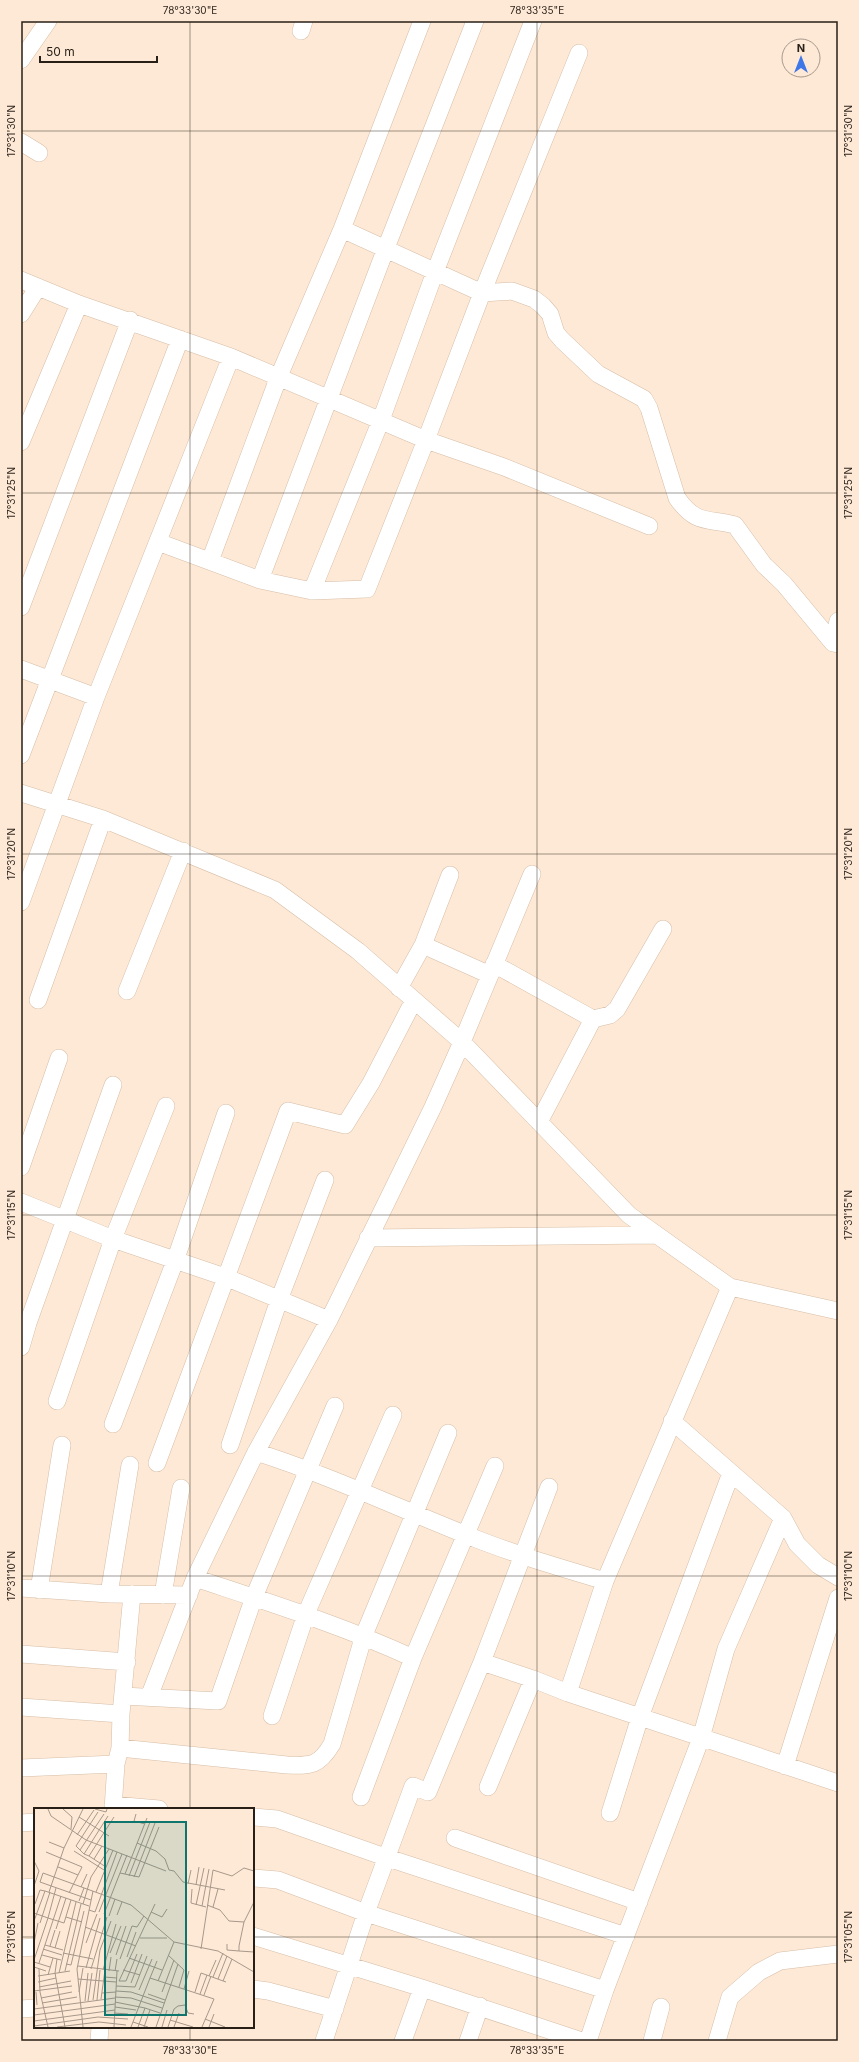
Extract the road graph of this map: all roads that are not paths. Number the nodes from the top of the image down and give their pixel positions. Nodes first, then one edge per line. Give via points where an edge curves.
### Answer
1 (48, 21) edge
2 (475, 21) edge
3 (533, 21) edge
4 (418, 22) edge
5 (579, 53) dead end
6 (21, 60) edge
7 (21, 142) edge
8 (39, 153) dead end
9 (342, 229) junction
10 (386, 248) junction
11 (435, 272) junction
12 (21, 280) edge
13 (38, 288) junction
14 (482, 293) junction
15 (79, 304) junction
16 (21, 314) edge
17 (130, 320) junction
18 (180, 339) junction
19 (231, 357) junction
20 (279, 376) junction
21 (328, 398) junction
22 (381, 420) junction
23 (426, 440) junction
24 (21, 442) edge
25 (649, 526) dead end
26 (158, 542) junction
27 (210, 561) junction
28 (260, 580) junction
29 (312, 591) junction
30 (21, 607) edge
31 (838, 621) edge
32 (836, 644) edge
33 (21, 669) edge
34 (50, 681) junction
35 (96, 697) junction
36 (21, 755) edge
37 (21, 793) edge
38 (58, 805) junction
39 (103, 819) junction
40 (183, 851) junction
41 (532, 874) dead end
42 (450, 875) dead end
43 (21, 902) edge
44 (663, 928) dead end
45 (423, 945) junction
46 (492, 969) junction
47 (399, 988) junction
48 (127, 992) dead end
49 (38, 1000) dead end
50 (414, 1000) junction
51 (593, 1019) junction
52 (462, 1042) junction
53 (59, 1058) dead end
54 (113, 1085) dead end
55 (166, 1106) dead end
56 (226, 1113) dead end
57 (539, 1122) junction
58 (21, 1167) edge
59 (325, 1180) dead end
60 (21, 1202) edge
61 (65, 1219) junction
62 (657, 1235) junction
63 (368, 1238) junction
64 (113, 1239) junction
65 (175, 1261) junction
66 (225, 1277) junction
67 (730, 1287) junction
68 (280, 1300) junction
69 (838, 1311) edge
70 (329, 1320) junction
71 (21, 1347) edge
72 (57, 1401) dead end
73 (335, 1406) dead end
74 (393, 1415) dead end
75 (672, 1421) junction
76 (113, 1424) dead end
77 (448, 1433) dead end
78 (62, 1445) dead end
79 (230, 1445) dead end
80 (256, 1452) junction
81 (158, 1463) dead end
82 (130, 1465) dead end
83 (496, 1466) dead end
84 (309, 1469) junction
85 (731, 1473) junction
86 (549, 1487) dead end
87 (181, 1488) dead end
88 (361, 1490) junction
89 (413, 1512) junction
90 (783, 1518) junction
91 (464, 1534) junction
92 (524, 1556) junction
93 (838, 1577) edge
94 (195, 1578) junction
95 (605, 1581) junction
96 (21, 1588) edge
97 (39, 1590) junction
98 (109, 1594) junction
99 (132, 1594) junction
100 (163, 1595) junction
101 (189, 1595) junction
102 (254, 1598) junction
103 (838, 1598) edge
104 (306, 1614) junction
105 (364, 1635) junction
106 (21, 1654) edge
107 (413, 1658) junction
108 (127, 1662) junction
109 (482, 1662) junction
110 (533, 1679) junction
111 (568, 1693) junction
112 (123, 1696) junction
113 (149, 1697) junction
114 (21, 1707) edge
115 (121, 1714) junction
116 (272, 1716) dead end
117 (640, 1717) junction
118 (701, 1738) junction
119 (118, 1756) junction
120 (785, 1766) junction
121 (21, 1768) edge
122 (838, 1783) edge
123 (488, 1787) dead end
124 (361, 1797) dead end
125 (113, 1807) edge
126 (136, 1808) edge
127 (610, 1813) dead end
128 (254, 1817) edge
129 (34, 1822) edge
130 (21, 1823) edge
131 (455, 1838) dead end
132 (386, 1857) junction
133 (254, 1878) edge
134 (34, 1887) edge
135 (21, 1888) edge
136 (639, 1902) junction
137 (366, 1912) junction
138 (254, 1936) edge
139 (626, 1936) junction
140 (34, 1947) edge
141 (21, 1948) edge
142 (838, 1954) edge
143 (349, 1966) junction
144 (422, 1988) junction
145 (254, 1989) edge
146 (605, 1990) junction
147 (480, 2006) junction
148 (661, 2007) dead end
149 (34, 2008) edge
150 (21, 2009) edge
151 (335, 2009) junction
152 (100, 2028) edge
153 (99, 2041) edge
154 (106, 2041) edge
155 (324, 2041) edge
156 (403, 2041) edge
157 (468, 2041) edge
158 (582, 2041) edge
159 (588, 2041) edge
160 (652, 2041) edge
161 (717, 2041) edge

1 - 6 street
2 - 10 street
3 - 11 street
4 - 9 street
5 - 14 street
7 - 8 street
9 - 10 street
9 - 20 street
10 - 11 street
10 - 21 street
11 - 14 street
11 - 22 street
12 - 13 street
13 - 15 street
13 - 16 street
14 - 23 street
14 - 32 street via 512,291 534,299 550,314 556,333 598,374 644,399 677,498 686,510 698,519 735,525 764,565
15 - 17 street
15 - 24 street
17 - 18 street
17 - 30 street
18 - 19 street
18 - 34 street
19 - 20 street
19 - 26 street
20 - 21 street
20 - 27 street
21 - 22 street
21 - 28 street
22 - 23 street
22 - 29 street
23 - 25 street via 504,467
23 - 29 street via 366,589
26 - 27 street
26 - 35 street
27 - 28 street
28 - 29 street
31 - 32 street
33 - 34 street
34 - 35 street
34 - 36 street
35 - 38 street
37 - 38 street
38 - 39 street
38 - 43 street
39 - 40 street
39 - 49 street
40 - 47 street via 276,890 358,951
40 - 48 street
41 - 46 street
42 - 45 street
44 - 51 street via 617,1009 610,1015
45 - 46 street
45 - 47 street
46 - 51 street
46 - 52 street
47 - 50 street
50 - 52 street
50 - 66 street via 345,1125 288,1111
51 - 57 street
52 - 57 street
52 - 63 street
53 - 58 street
54 - 61 street
55 - 64 street
56 - 65 street
57 - 62 street via 629,1215
59 - 68 street
60 - 61 street
61 - 64 street
61 - 71 street
62 - 63 street
62 - 67 street
63 - 70 street
64 - 65 street
64 - 72 street
65 - 66 street
65 - 76 street
66 - 68 street
66 - 81 street
67 - 69 street
67 - 75 street
68 - 70 street
68 - 79 street
70 - 80 street
73 - 84 street
74 - 88 street
75 - 85 street
75 - 95 street
77 - 89 street
78 - 97 street
80 - 84 street
80 - 94 street
82 - 98 street
83 - 91 street
84 - 88 street
84 - 102 street
85 - 90 street
85 - 117 street
86 - 92 street
87 - 100 street
88 - 89 street
88 - 104 street
89 - 91 street
89 - 105 street
90 - 93 street via 797,1544 818,1565
90 - 118 street via 726,1649
91 - 92 street
91 - 107 street
92 - 95 street
92 - 109 street
94 - 101 street
94 - 102 street
95 - 111 street
96 - 97 street
97 - 98 street
98 - 99 street
99 - 100 street
99 - 108 street
100 - 101 street
101 - 113 street
102 - 104 street
102 - 113 street via 218,1701
103 - 120 street
104 - 105 street
104 - 116 street
105 - 107 street
105 - 119 street via 332,1744 317,1763 305,1766
106 - 108 street
107 - 124 street
108 - 112 street
109 - 110 street
109 - 132 street via 428,1792 413,1786
110 - 111 street
110 - 123 street
111 - 117 street
112 - 113 street
112 - 115 street
114 - 115 street
115 - 119 street
117 - 118 street
117 - 127 street
118 - 120 street
118 - 136 street
119 - 121 street
119 - 125 street
120 - 122 street
125 - 126 street
128 - 132 street via 277,1819
129 - 130 street
131 - 136 street
132 - 137 street
132 - 139 street
133 - 137 street via 278,1880
134 - 135 street
136 - 139 street
137 - 143 street
137 - 146 street
138 - 143 street
139 - 146 street
140 - 141 street
142 - 161 street via 780,1961 759,1972 730,1996
143 - 144 street
143 - 151 street
144 - 147 street
144 - 156 street
145 - 151 street via 268,1990
146 - 159 street
147 - 157 street
147 - 158 street
148 - 160 street
149 - 150 street
151 - 155 street
152 - 153 street
153 - 154 street

